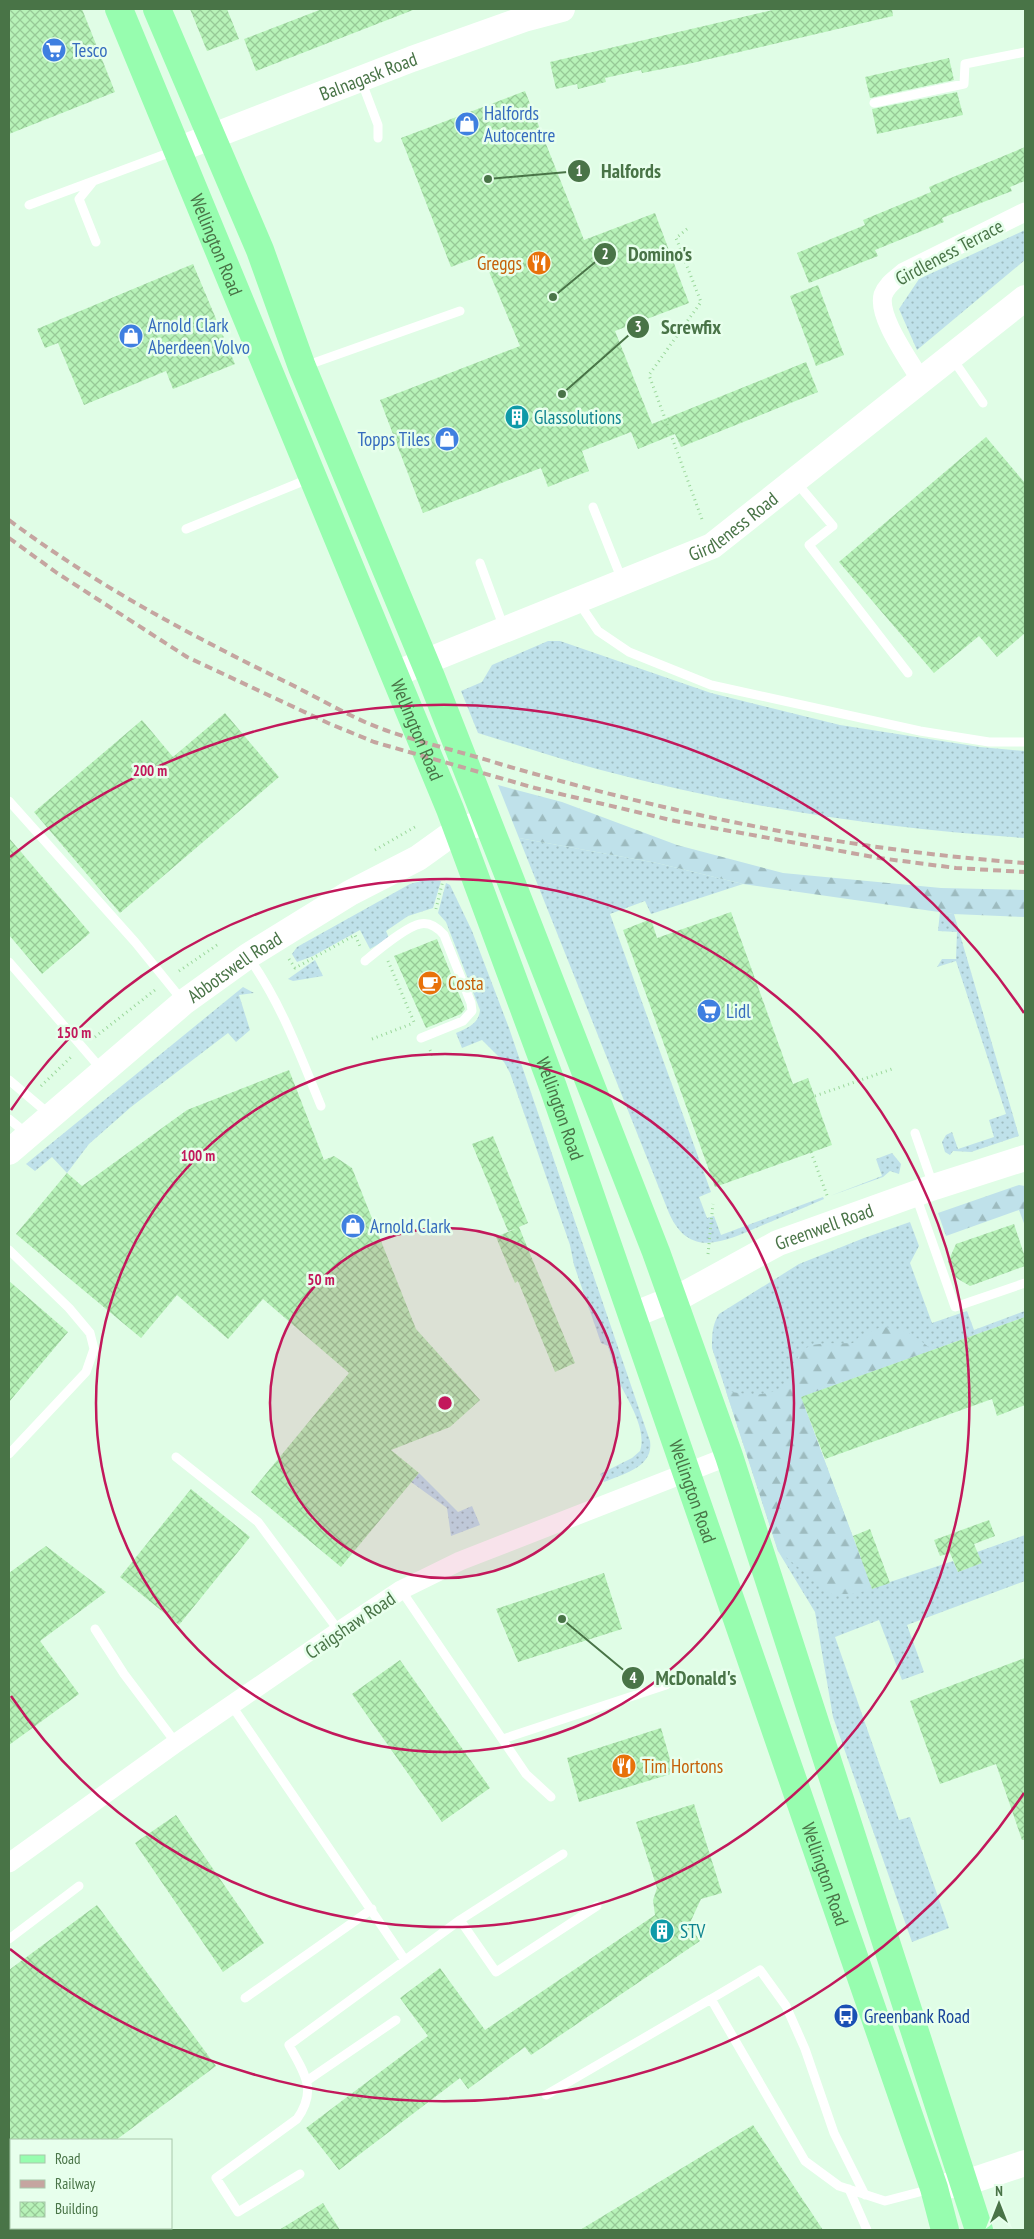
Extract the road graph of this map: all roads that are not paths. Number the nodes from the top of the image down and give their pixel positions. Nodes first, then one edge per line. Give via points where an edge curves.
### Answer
1 (119, 9) edge
2 (157, 9) edge
3 (551, 10) edge
4 (1025, 52) edge
5 (360, 80) junction
6 (874, 103) dead end
7 (212, 138) junction
8 (378, 138) dead end
9 (177, 150) junction
10 (92, 182) junction
11 (29, 205) dead end
12 (1025, 212) edge
13 (96, 242) dead end
14 (1025, 298) edge
15 (460, 311) dead end
16 (951, 356) junction
17 (302, 367) junction
18 (921, 381) junction
19 (983, 403) dead end
20 (312, 478) junction
21 (796, 482) junction
22 (593, 507) dead end
23 (186, 529) dead end
24 (480, 562) dead end
25 (623, 583) junction
26 (577, 601) junction
27 (506, 631) junction
28 (428, 670) junction
29 (908, 673) dead end
30 (395, 674) junction
31 (1025, 742) edge
32 (9, 801) edge
33 (482, 810) junction
34 (458, 830) junction
35 (248, 956) junction
36 (366, 960) road end
37 (9, 962) edge
38 (184, 1002) junction
39 (423, 1038) road end
40 (104, 1072) junction
41 (9, 1080) edge
42 (321, 1106) dead end
43 (51, 1115) junction
44 (9, 1119) edge
45 (915, 1133) dead end
46 (29, 1136) junction
47 (9, 1152) edge
48 (1025, 1158) edge
49 (925, 1191) junction
50 (9, 1250) edge
51 (1025, 1283) edge
52 (672, 1299) junction
53 (633, 1315) junction
54 (9, 1454) edge
55 (728, 1456) junction
56 (176, 1457) dead end
57 (688, 1472) junction
58 (401, 1590) junction
59 (95, 1629) dead end
60 (339, 1630) junction
61 (666, 1685) dead end
62 (232, 1706) junction
63 (503, 1739) junction
64 (176, 1743) junction
65 (551, 1797) dead end
66 (563, 1854) dead end
67 (9, 1863) edge
68 (79, 1886) dead end
69 (597, 1906) dead end
70 (372, 1909) junction
71 (460, 1920) junction
72 (9, 1939) edge
73 (405, 1960) junction
74 (244, 1998) dead end
75 (711, 2000) junction
76 (396, 2020) dead end
77 (308, 2080) junction
78 (546, 2096) dead end
79 (1025, 2163) edge
80 (300, 2174) dead end
81 (965, 2183) junction
82 (934, 2188) junction
83 (849, 2189) junction
84 (865, 2195) junction
85 (867, 2230) edge
86 (944, 2230) edge
87 (979, 2230) edge

1 - 9 main road, Wellington Road
2 - 7 main road, Wellington Road
3 - 5 street, Balnagask Road
4 - 6 lane via 965,64 964,84
5 - 7 street, Balnagask Road
5 - 8 lane via 378,125
7 - 9 street, Balnagask Road
7 - 17 main road, Wellington Road via 260,250
9 - 10 lane
9 - 20 main road, Wellington Road
10 - 11 lane
10 - 13 lane via 79,200
12 - 18 street, Girdleness Terrace via 904,272 889,285 882,304 886,320
14 - 16 street, Girdleness Road
15 - 17 lane
16 - 18 street, Girdleness Road
16 - 19 lane
17 - 28 main road, Wellington Road
18 - 21 street, Girdleness Road
20 - 23 lane
20 - 30 main road, Wellington Road
21 - 25 street, Girdleness Road via 712,546
21 - 29 lane via 833,526 809,545
22 - 25 lane
24 - 27 lane
25 - 26 street, Girdleness Road
26 - 27 street, Girdleness Road
26 - 31 lane via 598,631 628,652 710,685 920,731 989,742
27 - 28 street, Girdleness Road
28 - 30 street, Girdleness Road
28 - 33 main road, Wellington Road
30 - 34 main road, Wellington Road
32 - 38 lane
33 - 34 street, Abbotswell Road
33 - 52 main road, Wellington Road via 653,1242
34 - 35 street, Abbotswell Road via 418,858 350,893
34 - 53 main road, Wellington Road
35 - 38 street, Abbotswell Road
35 - 42 lane via 278,1007
36 - 39 lane via 420,924 435,927 444,935 472,1011 462,1021
37 - 40 lane
38 - 40 street, Abbotswell Road
40 - 43 street, Abbotswell Road
41 - 43 lane
43 - 46 street, Abbotswell Road
44 - 46 lane
45 - 49 lane
46 - 47 street, Abbotswell Road
48 - 49 street, Greenwell Road
49 - 51 lane via 955,1308
49 - 52 street, Greenwell Road via 758,1252
50 - 54 lane via 70,1308 90,1333 94,1349 86,1372
52 - 53 street, Greenwell Road
52 - 55 main road, Wellington Road
53 - 57 main road, Wellington Road
55 - 57 street, Craigshaw Road
55 - 81 main road, Wellington Road
56 - 60 lane via 258,1522
57 - 58 street, Craigshaw Road via 460,1560
57 - 82 main road, Wellington Road
58 - 60 street, Craigshaw Road
58 - 63 lane
59 - 64 lane
60 - 62 street, Craigshaw Road
61 - 63 lane
62 - 64 street, Craigshaw Road
62 - 70 lane
63 - 65 lane via 526,1774
64 - 67 street, Craigshaw Road
66 - 71 lane
68 - 72 lane
69 - 71 lane via 496,1972
70 - 73 lane
70 - 74 lane
71 - 73 lane
73 - 77 lane via 289,2045
75 - 78 lane
75 - 83 lane via 805,2161 839,2186
75 - 84 lane via 760,1970 786,2006 805,2049 834,2133
76 - 77 lane
77 - 80 lane via 306,2106 297,2119 216,2178 238,2212
79 - 81 street
81 - 82 street
81 - 87 main road, Wellington Road
82 - 84 lane via 884,2201
82 - 86 main road, Wellington Road
83 - 84 lane
83 - 85 lane

